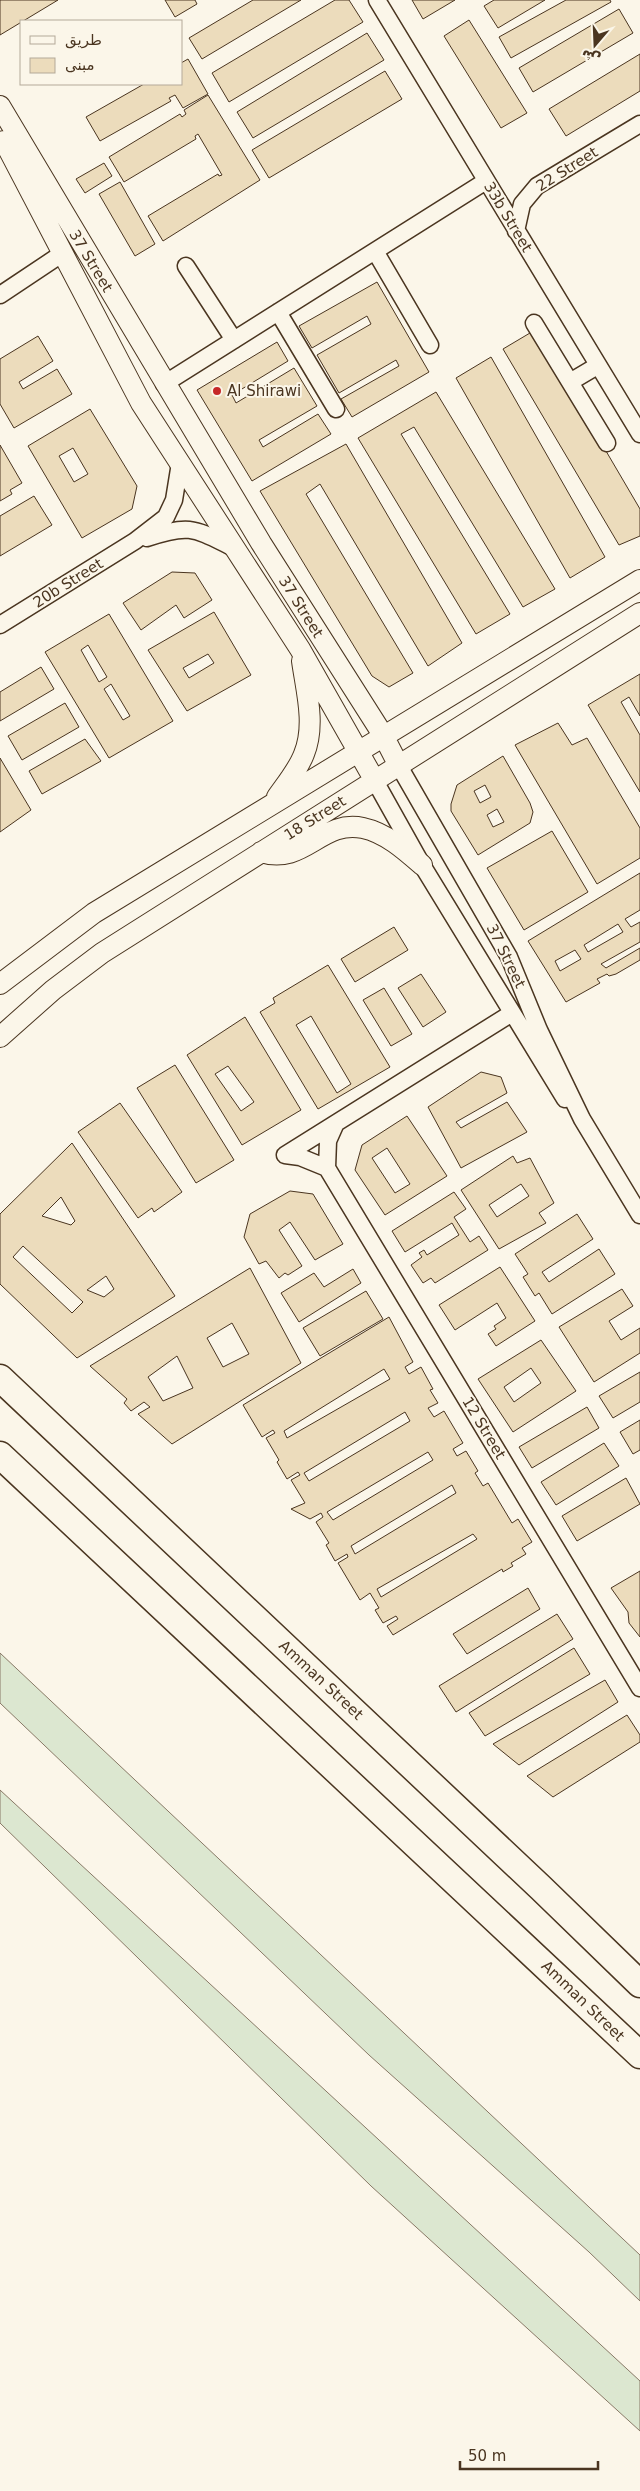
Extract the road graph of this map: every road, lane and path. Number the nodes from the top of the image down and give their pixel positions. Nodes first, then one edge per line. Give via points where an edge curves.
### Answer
1 (377, 0) edge
2 (0, 106) edge
3 (640, 124) edge
4 (0, 132) edge
5 (486, 181) junction
6 (516, 232) junction
7 (375, 251) junction
8 (63, 253) junction
9 (186, 266) dead end
10 (0, 296) edge
11 (278, 312) junction
12 (534, 323) dead end
13 (234, 340) junction
14 (430, 346) dead end
15 (597, 366) junction
16 (570, 382) junction
17 (164, 384) junction
18 (336, 409) dead end
19 (640, 434) edge
20 (607, 443) dead end
21 (180, 463) junction
22 (135, 541) junction
23 (236, 549) junction
24 (640, 580) edge
25 (640, 613) edge
26 (0, 624) edge
27 (300, 649) junction
28 (383, 735) junction
29 (358, 751) junction
30 (399, 766) junction
31 (375, 781) junction
32 (273, 803) junction
33 (261, 852) junction
34 (422, 865) junction
35 (0, 984) edge
36 (512, 1013) junction
37 (0, 1037) edge
38 (582, 1119) junction
39 (336, 1123) junction
40 (327, 1168) junction
41 (640, 1215) edge
42 (0, 1378) edge
43 (0, 1454) edge
44 (640, 1688) edge
45 (640, 1984) edge
46 (640, 2055) edge

1 - 5 street, 33b Street
2 - 17 street, 37 Street
3 - 6 street, 22 Street via 537,186 522,204
4 - 8 street, 37 Street
5 - 6 street, 33b Street
5 - 7 street
6 - 15 street, 33b Street
7 - 11 street
7 - 14 street
8 - 10 street
8 - 21 street, 37 Street via 141,403
9 - 13 street
11 - 13 street
11 - 18 street
12 - 16 street
13 - 17 street
15 - 16 street
15 - 19 street, 33b Street
16 - 20 street
17 - 28 street, 37 Street
21 - 22 street, 20b Street via 170,512
21 - 23 street, 37 Street
22 - 23 street, 20b Street via 183,528 203,533
22 - 26 street, 20b Street
23 - 27 street, 37 Street
24 - 28 street
25 - 30 street, 18 Street
27 - 29 street, 37 Street
27 - 32 street via 310,721 309,736 298,767
28 - 29 street
28 - 30 street, 37 Street
29 - 31 street, 37 Street
29 - 32 street
30 - 31 street, 18 Street
30 - 38 street, 37 Street via 509,957
31 - 33 street, 18 Street
31 - 34 street, 37 Street
32 - 35 street via 94,913
33 - 34 street via 285,856 331,832 355,827 376,832
33 - 37 street, 18 Street via 102,953 53,990
34 - 36 street, 37 Street
36 - 38 street, 37 Street via 555,1085
36 - 39 street
38 - 41 street, 37 Street
39 - 40 street via 328,1141
39 - 40 street via 285,1155 300,1157
40 - 44 street, 12 Street
42 - 45 main road, Amman Street
43 - 46 main road, Amman Street

